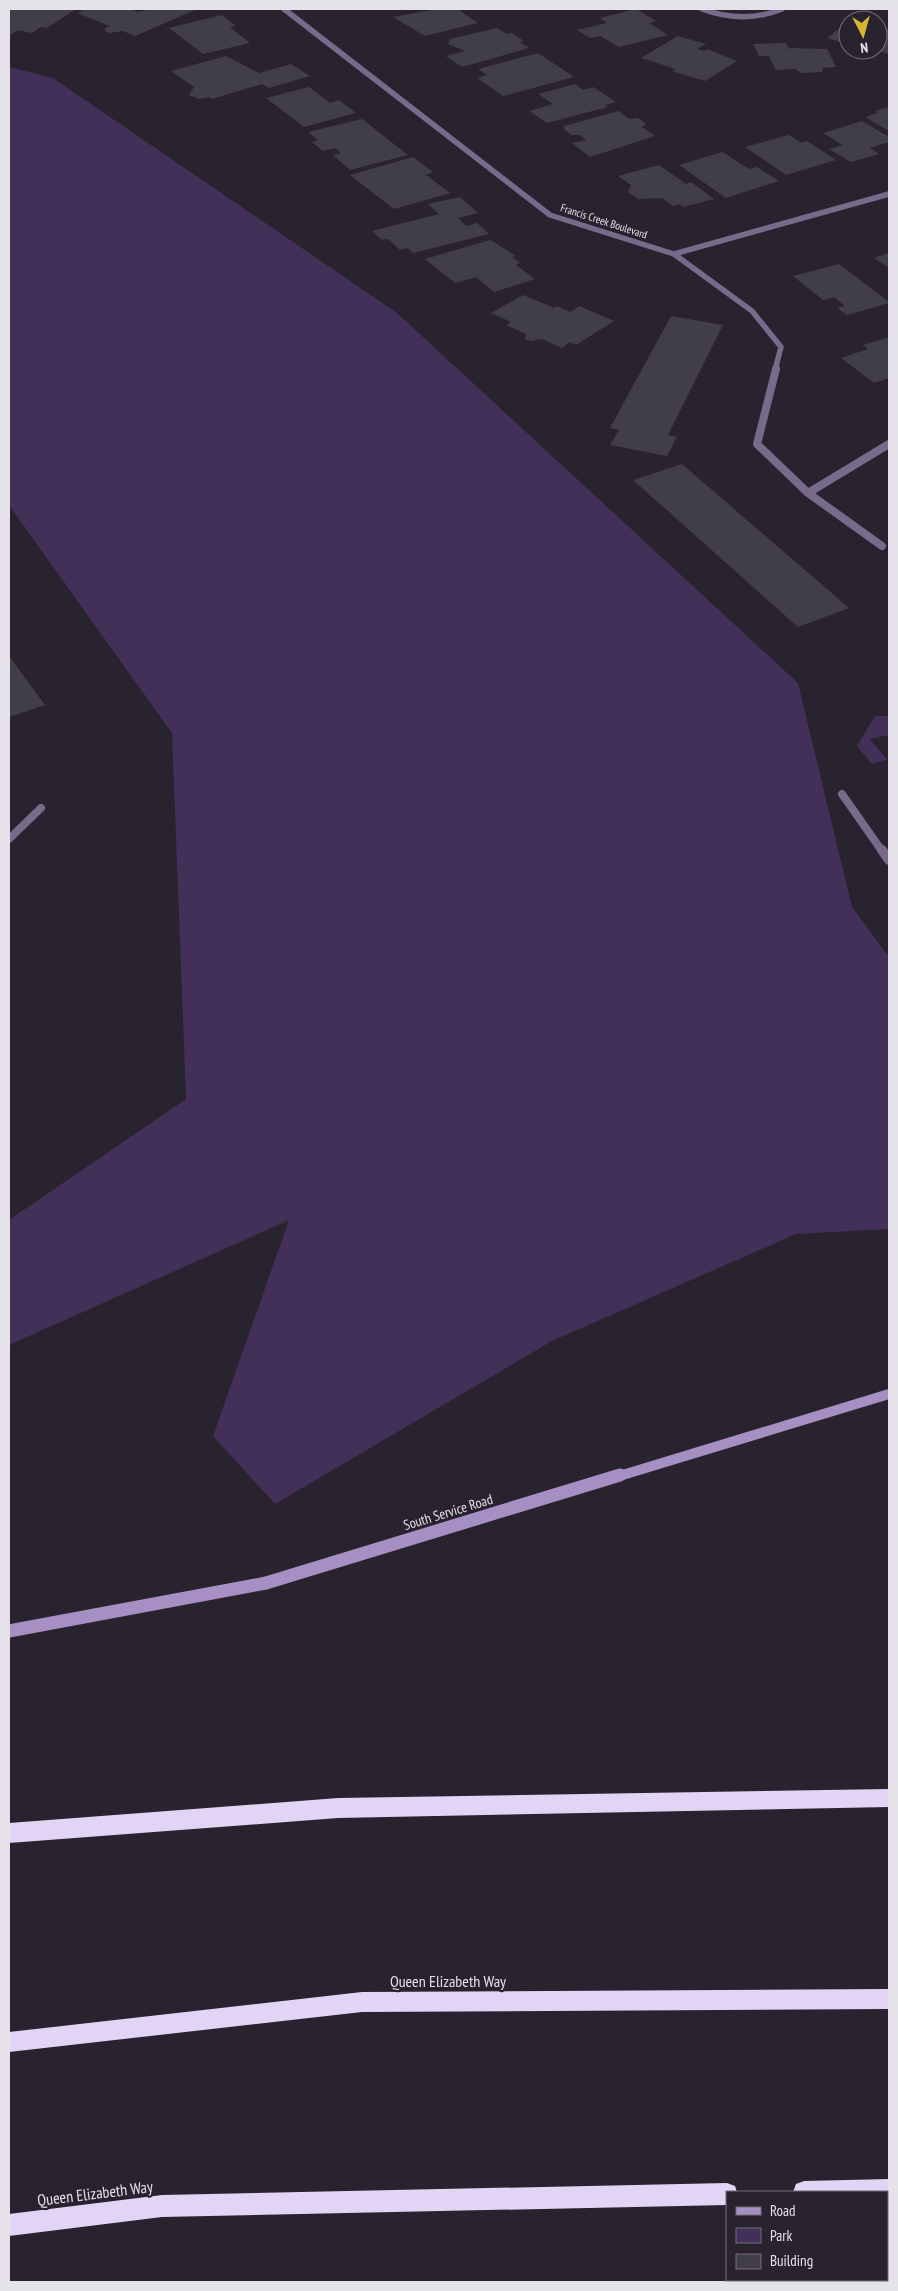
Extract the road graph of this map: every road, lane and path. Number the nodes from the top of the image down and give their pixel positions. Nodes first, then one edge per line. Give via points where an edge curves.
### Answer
1 (284, 9) edge
2 (702, 9) edge
3 (782, 9) edge
4 (889, 194) edge
5 (674, 254) junction
6 (889, 444) edge
7 (808, 493) junction
8 (882, 546) dead end
9 (842, 794) dead end
10 (41, 808) dead end
11 (9, 839) edge
12 (889, 860) edge
13 (889, 1394) edge
14 (9, 1632) edge
15 (889, 1791) edge
16 (801, 1798) junction
17 (889, 1798) edge
18 (9, 1833) edge
19 (889, 1999) edge
20 (9, 2042) edge
21 (889, 2190) edge
22 (846, 2191) edge
23 (726, 2194) edge
24 (9, 2225) edge

1 - 5 street, Francis Creek Boulevard via 550,215
2 - 3 street via 740,17 771,14
4 - 5 street
5 - 7 street via 752,311 782,347 757,444
6 - 7 street
7 - 8 street
9 - 12 street
10 - 11 street
13 - 14 main road, South Service Road via 266,1583
15 - 16 highway
16 - 17 highway
16 - 18 highway via 338,1808
19 - 20 highway, Queen Elizabeth Way via 362,2002
21 - 22 highway
23 - 24 highway, Queen Elizabeth Way via 162,2206

